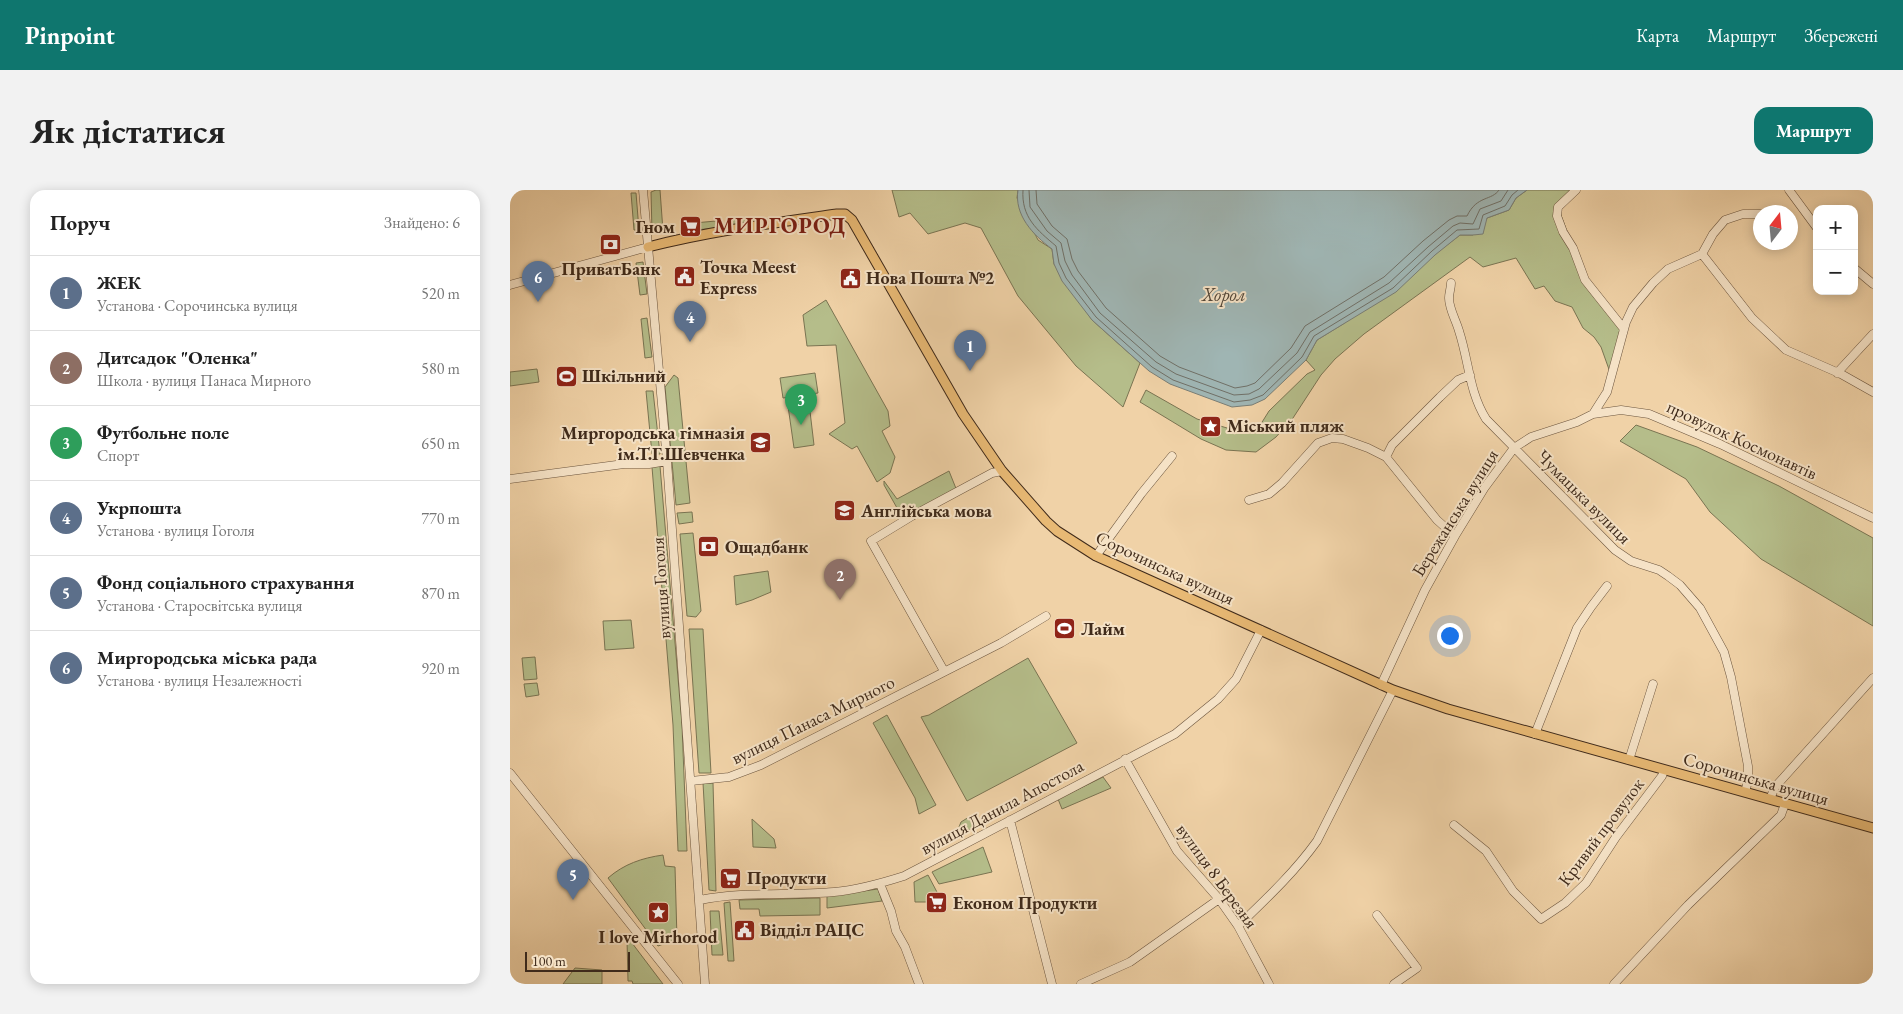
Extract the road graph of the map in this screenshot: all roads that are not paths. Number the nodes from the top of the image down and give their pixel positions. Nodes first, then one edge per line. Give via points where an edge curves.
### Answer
1 (643, 190) edge
2 (1576, 190) edge
3 (1789, 190) edge
4 (1753, 214) edge
5 (1813, 223) edge
6 (648, 247) junction
7 (1702, 254) junction
8 (1858, 271) edge
9 (1452, 283) dead end
10 (1873, 284) edge
11 (510, 285) edge
12 (1624, 329) junction
13 (1873, 334) edge
14 (1837, 373) junction
15 (1470, 375) junction
16 (1873, 392) edge
17 (1593, 414) junction
18 (1514, 448) junction
19 (1172, 456) dead end
20 (1386, 457) junction
21 (667, 461) junction
22 (1002, 471) junction
23 (510, 479) edge
24 (1249, 500) dead end
25 (1873, 518) edge
26 (1455, 536) junction
27 (1096, 556) junction
28 (1607, 586) dead end
29 (1046, 616) dead end
30 (1262, 630) junction
31 (944, 671) junction
32 (1873, 678) edge
33 (1653, 684) dead end
34 (1382, 685) junction
35 (1393, 690) junction
36 (1535, 734) junction
37 (1125, 759) junction
38 (1629, 760) junction
39 (1664, 770) junction
40 (510, 773) edge
41 (691, 781) junction
42 (1745, 792) junction
43 (1770, 799) junction
44 (1785, 804) junction
45 (1010, 820) junction
46 (1454, 825) dead end
47 (1873, 828) edge
48 (880, 884) junction
49 (1219, 899) junction
50 (700, 900) junction
51 (1377, 916) dead end
52 (1238, 926) junction
53 (678, 984) edge
54 (705, 984) edge
55 (919, 984) edge
56 (1052, 984) edge
57 (1081, 984) edge
58 (1269, 984) edge
59 (1394, 984) edge
60 (1614, 984) edge

1 - 6 street, вулиця Гоголя
2 - 12 street via 1558,207 1557,216 1585,280
3 - 5 street
4 - 7 street via 1725,220
6 - 11 street
6 - 21 street, вулиця Гоголя
6 - 22 main road, Сорочинська вулиця via 751,226 845,214 852,220 963,414
7 - 12 street via 1676,264 1653,283 1633,306
7 - 14 street via 1752,318 1786,350
8 - 10 street
9 - 15 street, Чумацька вулиця via 1450,307
12 - 17 street via 1607,392
13 - 14 street
14 - 16 street
15 - 18 street, Чумацька вулиця via 1472,389 1486,419
15 - 20 street via 1458,380 1440,397 1392,445
17 - 18 street, Бережанська вулиця via 1531,437
17 - 25 street, провулок Космонавтів via 1621,410 1650,414
18 - 26 street, Бережанська вулиця
18 - 42 street, Чумацька вулиця via 1615,550 1631,561 1668,576 1700,608 1724,652 1731,678 1748,766
19 - 27 street
20 - 24 street via 1354,442 1332,438 1318,443 1268,494
20 - 26 street via 1437,520
21 - 23 street
21 - 41 street, вулиця Гоголя
22 - 27 main road, Сорочинська вулиця via 1046,521
22 - 31 street via 992,473 871,541
26 - 34 street, Бережанська вулиця
27 - 30 main road, Сорочинська вулиця
28 - 36 street via 1577,628
29 - 31 street, вулиця Панаса Мирного
30 - 34 main road, Сорочинська вулиця
30 - 37 street, вулиця Данила Апостола via 1236,679 1218,699 1175,734
31 - 41 street, вулиця Панаса Мирного via 761,765 729,777
32 - 43 street via 1775,787
33 - 38 street
34 - 35 main road, Сорочинська вулиця
35 - 36 main road, Сорочинська вулиця
35 - 52 street via 1317,841 1278,889
36 - 38 main road, Сорочинська вулиця
37 - 45 street, вулиця Данила Апостола
37 - 49 street, вулиця 8 Березня via 1177,850
38 - 39 main road, Сорочинська вулиця
39 - 42 main road, Сорочинська вулиця
39 - 46 street, Кривий провулок via 1586,883 1541,919 1513,892 1486,851
40 - 53 street
41 - 50 street, вулиця Гоголя
42 - 43 main road, Сорочинська вулиця
43 - 44 main road, Сорочинська вулиця
44 - 47 main road, Сорочинська вулиця
44 - 60 street via 1781,815
45 - 48 street, вулиця Данила Апостола via 904,876
45 - 56 street
48 - 50 street, вулиця Данила Апостола via 835,892 721,896
48 - 55 street via 896,932
49 - 52 street, вулиця 8 Березня
49 - 57 street via 1130,962
50 - 54 street, вулиця Гоголя
51 - 59 street via 1417,968
52 - 58 street, вулиця 8 Березня

